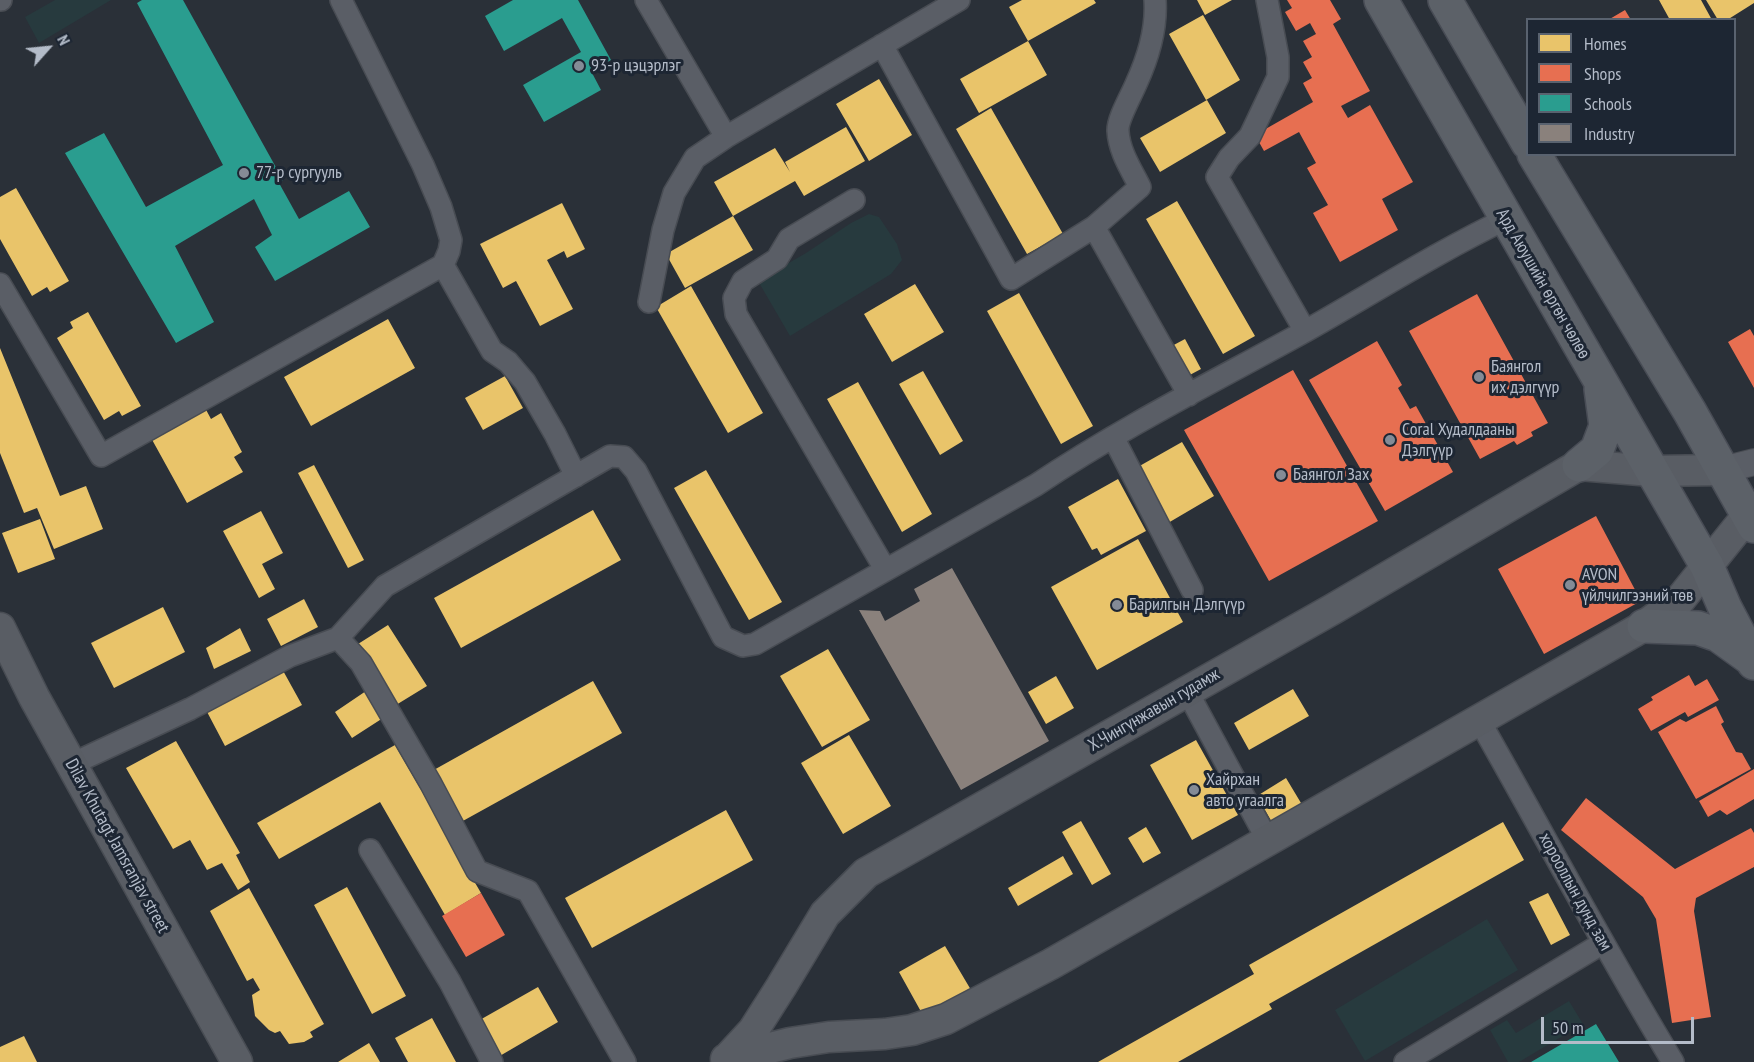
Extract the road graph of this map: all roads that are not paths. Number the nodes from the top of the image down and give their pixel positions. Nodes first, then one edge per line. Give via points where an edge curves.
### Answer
1 (341, 0) edge
2 (646, 0) edge
3 (1155, 0) edge
4 (1268, 0) edge
5 (1381, 0) edge
6 (1445, 0) edge
7 (951, 2) edge
8 (882, 45) junction
9 (726, 138) junction
10 (1526, 141) edge
11 (1535, 156) edge
12 (854, 200) dead end
13 (1506, 219) junction
14 (1094, 227) junction
15 (443, 265) junction
16 (0, 284) edge
17 (649, 302) dead end
18 (1305, 331) junction
19 (1600, 382) junction
20 (1189, 395) junction
21 (1113, 437) junction
22 (1754, 462) edge
23 (1579, 465) junction
24 (1722, 470) junction
25 (1652, 471) junction
26 (576, 476) junction
27 (1752, 517) edge
28 (1707, 567) junction
29 (885, 569) junction
30 (1192, 590) dead end
31 (1644, 626) junction
32 (0, 628) edge
33 (338, 638) junction
34 (1753, 661) edge
35 (1187, 691) junction
36 (1479, 720) junction
37 (72, 764) junction
38 (1268, 841) junction
39 (370, 849) dead end
40 (1603, 943) junction
41 (725, 1060) edge
42 (237, 1062) edge
43 (492, 1062) edge
44 (624, 1062) edge
45 (1405, 1062) edge
46 (1673, 1062) edge

1 - 15 street via 441,207 451,240
2 - 9 street
3 - 14 street via 1151,42 1117,129 1122,152 1140,187
4 - 18 street via 1278,77 1250,136 1217,177
5 - 13 main road, Ард Аюушийн өргөн чөлөө
6 - 10 main road
7 - 8 street
8 - 9 street
8 - 14 street via 1011,279
9 - 17 street via 695,158 674,193
11 - 24 main road
12 - 29 street via 789,239 777,259 743,281 734,298 736,314
13 - 18 street via 1469,236
13 - 19 main road, Ард Аюушийн өргөн чөлөө
14 - 20 street
15 - 16 street via 101,456
15 - 26 street via 492,351 525,382
18 - 20 street
19 - 23 main road via 1606,426 1597,450
19 - 25 main road, Ард Аюушийн өргөн чөлөө
20 - 21 street
21 - 29 street
21 - 30 street
22 - 24 street
23 - 25 main road
23 - 35 main road, Х.Чингүнжавын гудамж
24 - 25 main road
24 - 27 main road
25 - 28 main road, Ард Аюушийн өргөн чөлөө
26 - 29 street via 610,456 624,457 636,471 723,637 743,646 755,644
26 - 33 street via 385,585
27 - 28 main road, Х.Чингүнжавын гудамж
28 - 31 main road, Х.Чингүнжавын гудамж via 1679,601
28 - 34 main road, Ард Аюушийн өргөн чөлөө
31 - 34 main road via 1698,628 1718,635
31 - 36 main road, Х.Чингүнжавын гудамж
32 - 37 main road, Dilav Khutagt Jamsranjav street
33 - 37 street via 290,656 190,709
33 - 44 street via 361,663 477,871 528,891
35 - 38 street
35 - 41 main road, Х.Чингүнжавын гудамж via 866,873 825,914 753,1031
36 - 38 main road, Х.Чингүнжавын гудамж
36 - 40 street, хорооллын дунд зам
37 - 42 main road, Dilav Khutagt Jamsranjav street
38 - 41 main road, Х.Чингүнжавын гудамж via 946,1019 912,1030 790,1043
39 - 43 street via 450,982
40 - 45 street
40 - 46 street, хорооллын дунд зам

